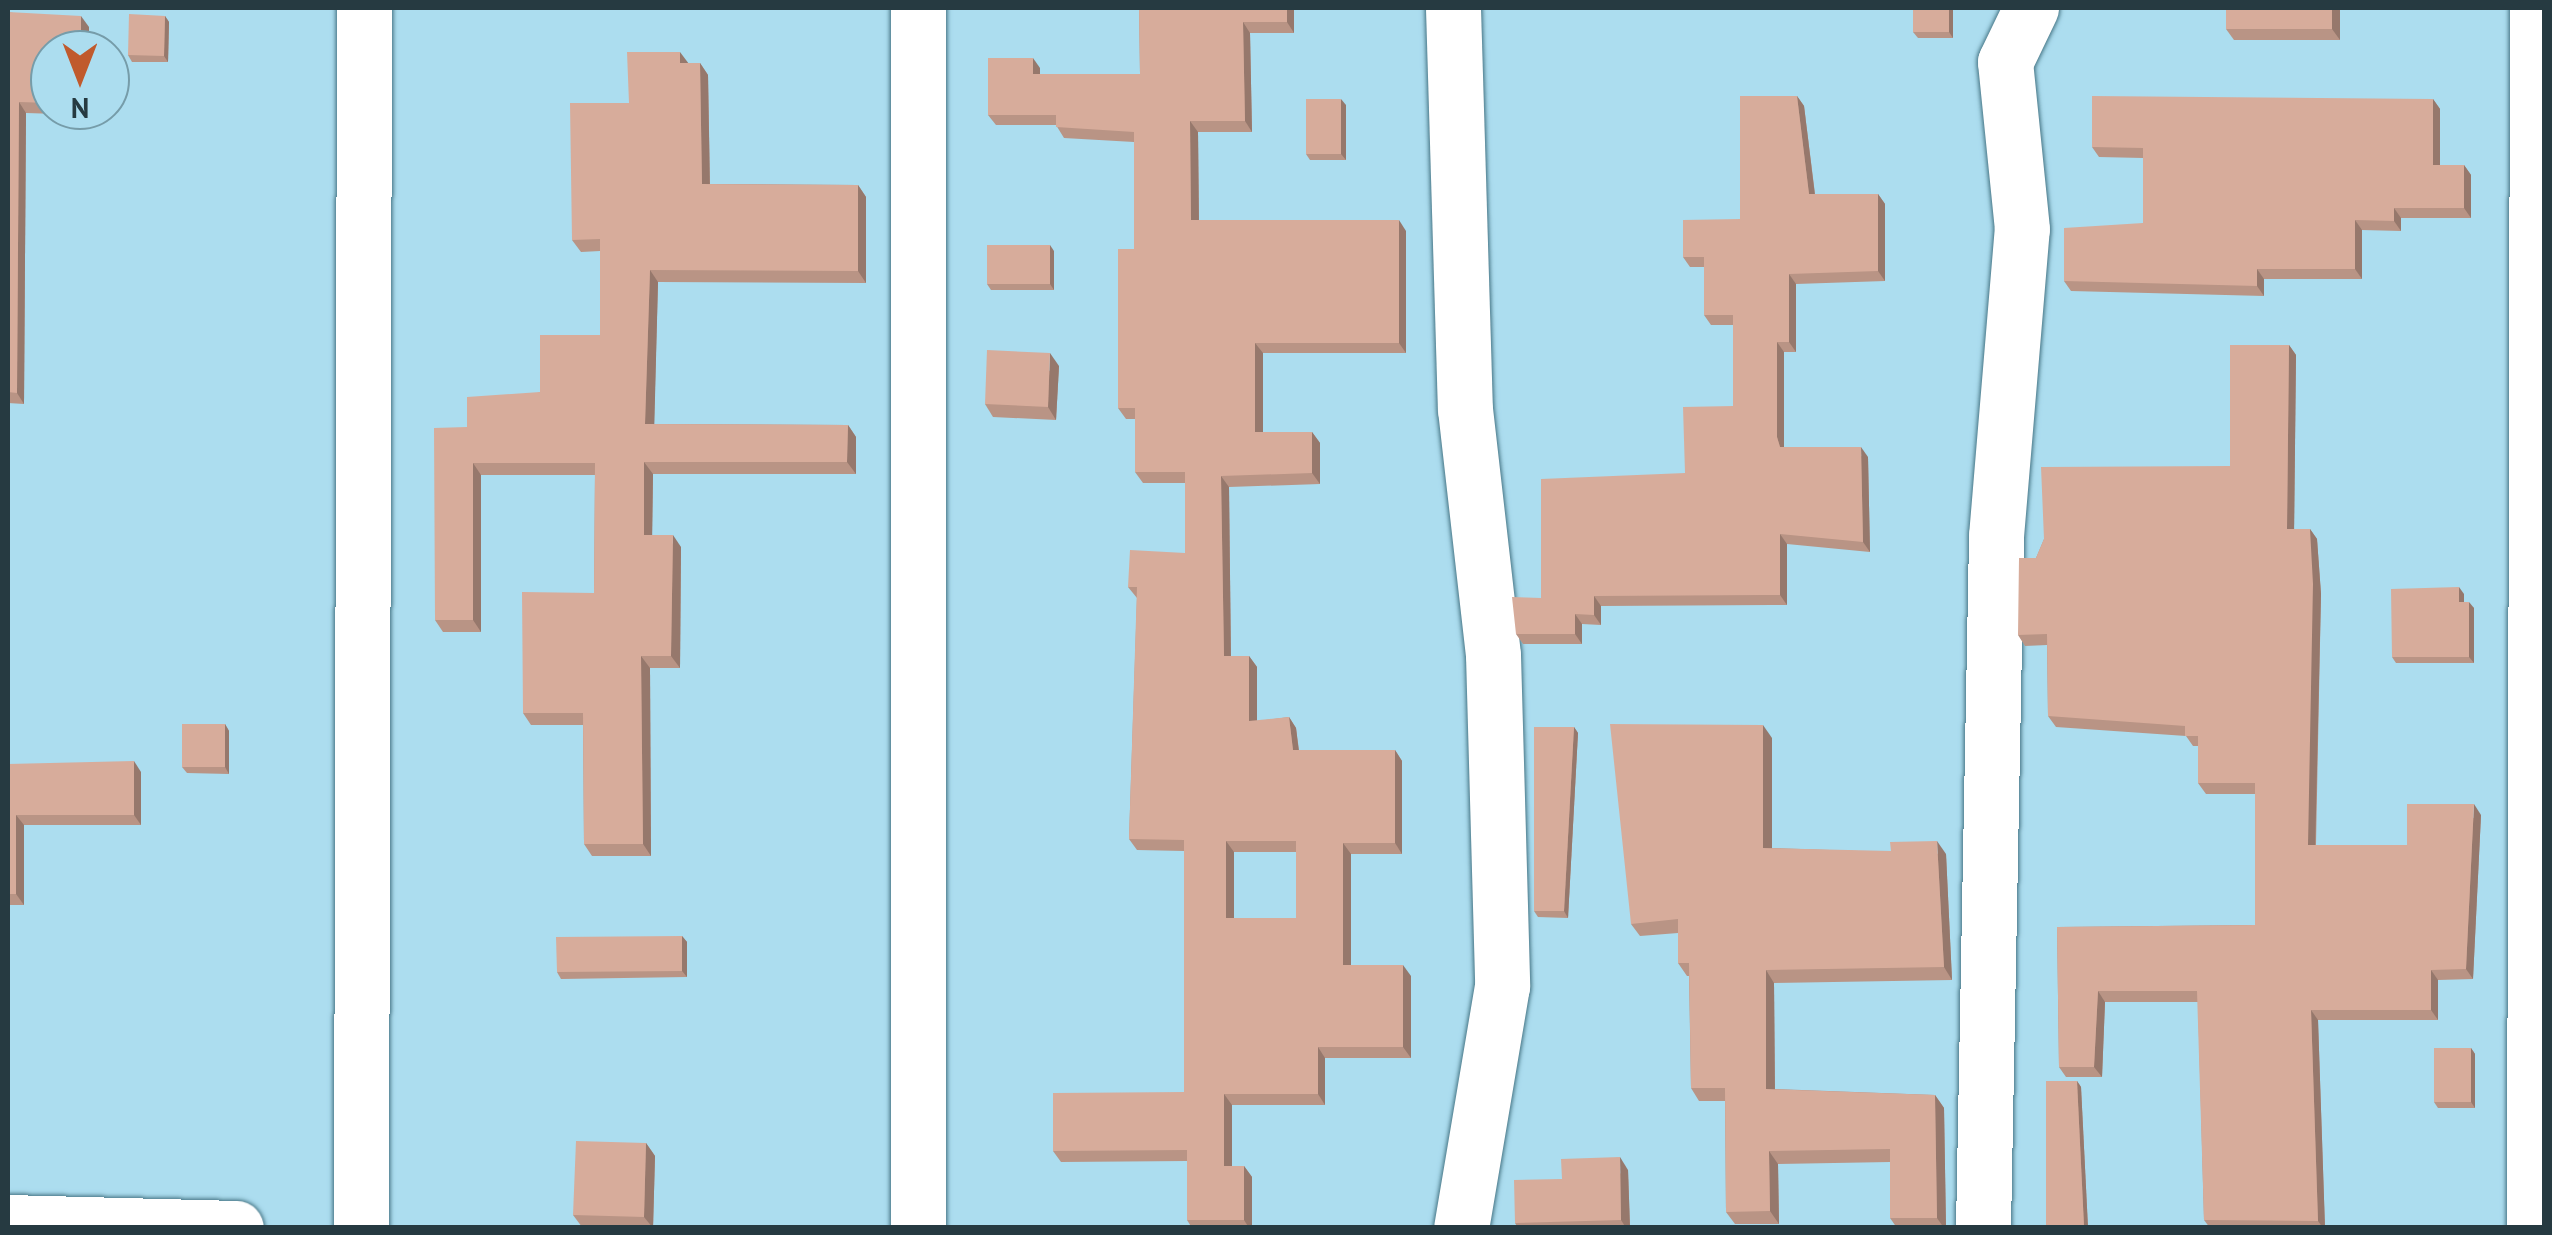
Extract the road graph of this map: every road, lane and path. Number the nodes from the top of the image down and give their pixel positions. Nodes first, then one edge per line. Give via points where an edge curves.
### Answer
1 (364, 8) edge
2 (918, 8) edge
3 (1453, 8) edge
4 (2031, 8) edge
5 (2536, 8) edge
6 (8, 1222) edge
7 (236, 1228) edge
8 (361, 1228) edge
9 (918, 1228) edge
10 (1461, 1228) edge
11 (1983, 1228) edge
12 (2534, 1228) edge

1 - 8 street
2 - 9 street
3 - 10 street via 1465,409 1494,655 1502,986
4 - 11 street via 2006,62 2022,229 1996,536
5 - 12 street
6 - 7 street

